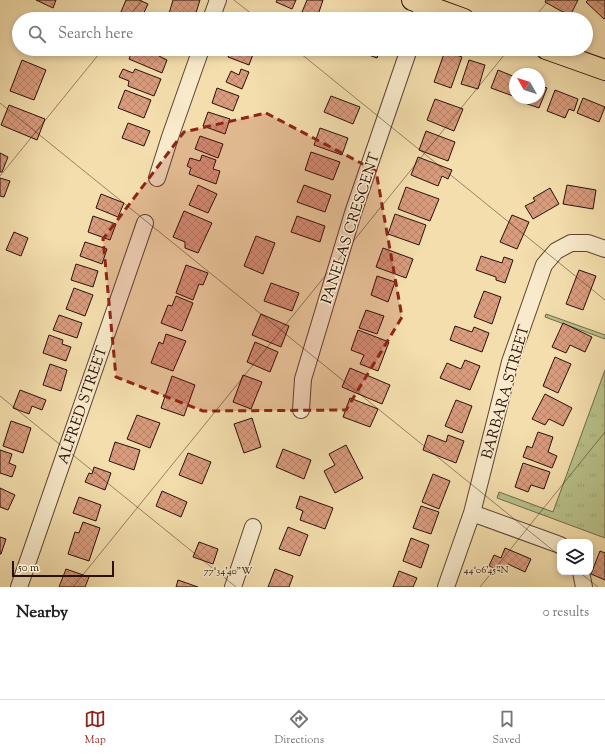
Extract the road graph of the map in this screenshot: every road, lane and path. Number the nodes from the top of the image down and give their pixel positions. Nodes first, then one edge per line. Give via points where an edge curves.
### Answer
1 (218, 0) edge
2 (419, 8) edge
3 (214, 12) edge
4 (435, 12) edge
5 (199, 56) edge
6 (407, 56) edge
7 (566, 56) edge
8 (605, 70) edge
9 (157, 178) dead end
10 (145, 223) dead end
11 (605, 249) edge
12 (301, 410) dead end
13 (472, 513) junction
14 (253, 527) dead end
15 (557, 544) edge
16 (582, 575) edge
17 (20, 587) edge
18 (233, 587) edge
19 (446, 587) edge
20 (584, 587) edge

1 - 3 street
2 - 4 main road
5 - 9 street
6 - 12 street, PANELAS CRESCENT via 351,220 303,380
7 - 8 main road
10 - 17 street, ALFRED STREET
11 - 13 street, BARBARA STREET via 588,243 571,243 556,251 544,265 510,362
13 - 15 street
13 - 19 street, BARBARA STREET
14 - 18 street
16 - 20 street

